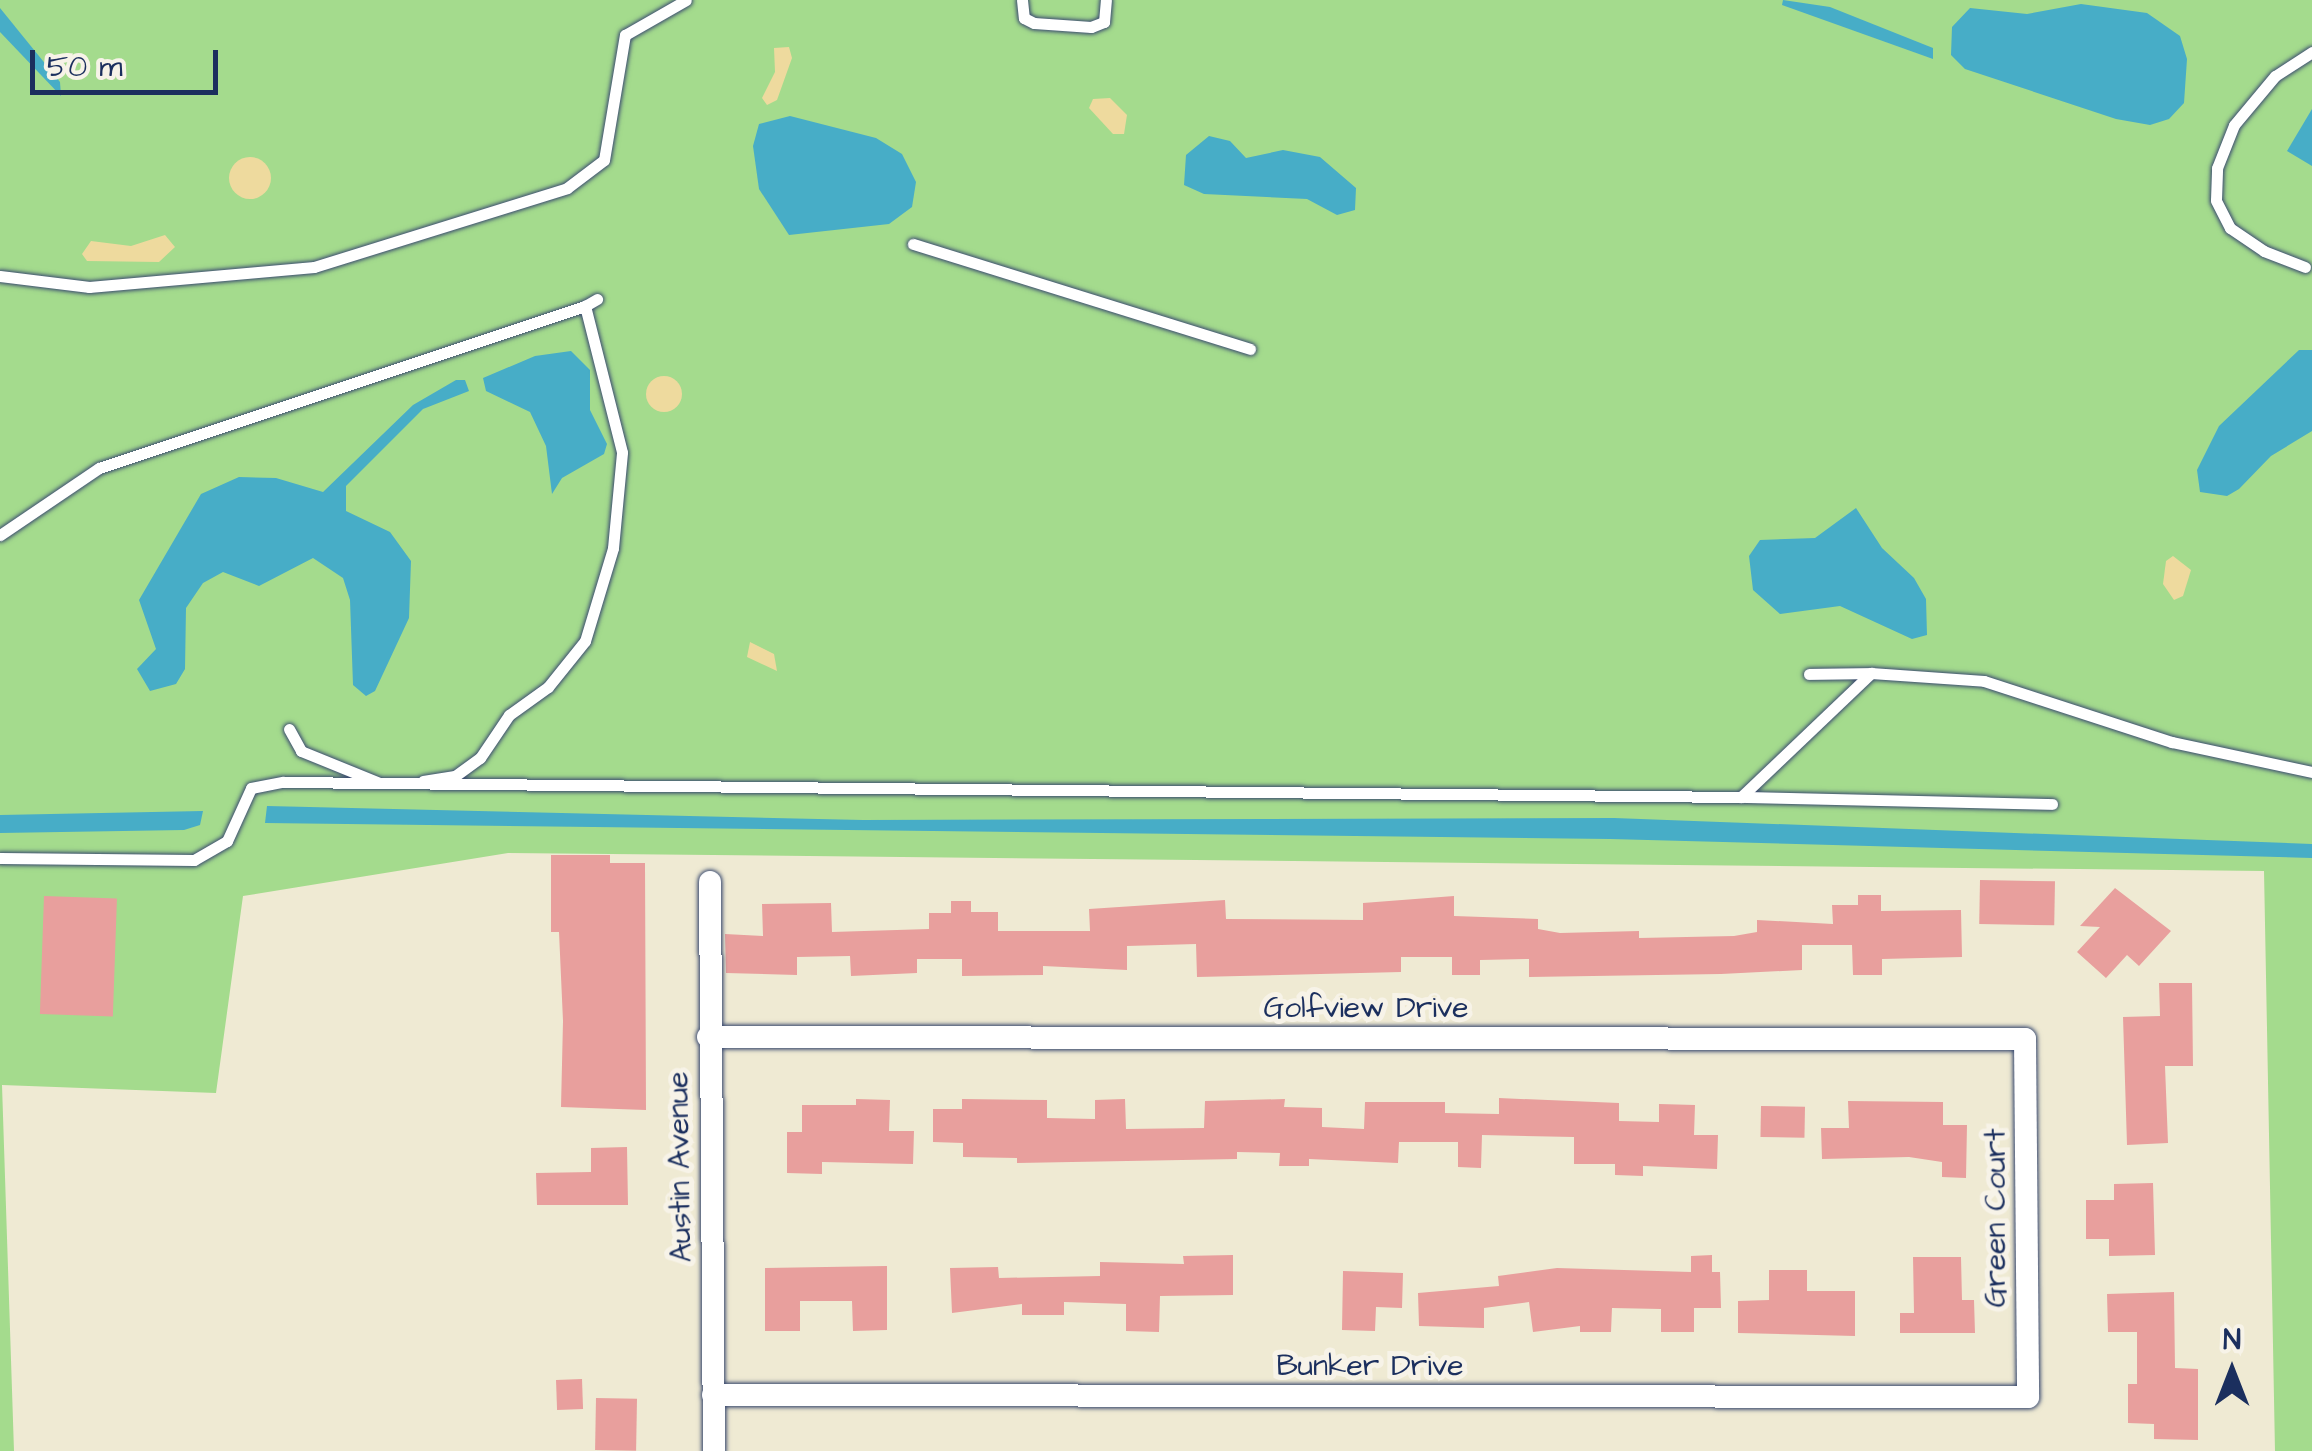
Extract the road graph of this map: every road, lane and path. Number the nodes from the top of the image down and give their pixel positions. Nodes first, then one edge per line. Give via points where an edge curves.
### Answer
1 (686, 0) edge
2 (1022, 0) edge
3 (1106, 0) edge
4 (2312, 52) edge
5 (913, 244) dead end
6 (2305, 267) dead end
7 (0, 276) edge
8 (1250, 349) dead end
9 (0, 535) edge
10 (1871, 672) junction
11 (1810, 674) dead end
12 (289, 729) dead end
13 (2312, 772) edge
14 (387, 786) junction
15 (1740, 797) junction
16 (2052, 804) dead end
17 (0, 858) edge
18 (710, 882) dead end
19 (708, 1037) junction
20 (2025, 1038) joint
21 (713, 1395) junction
22 (2028, 1396) joint
23 (714, 1451) edge

1 - 7 lane via 624,35 604,160 567,188 314,266 90,288
2 - 3 lane via 1024,18 1034,23 1090,27 1104,22
4 - 6 lane via 2276,76 2234,125 2217,168 2216,200 2230,228 2264,252
5 - 8 lane
9 - 14 lane via 99,468 591,302 622,452 613,548 585,641 548,687 508,715 468,767 455,776
10 - 11 lane
10 - 13 lane via 1984,682 2172,742
10 - 15 lane
12 - 14 lane via 301,751
14 - 15 lane
14 - 17 lane via 283,782 251,788 227,841 194,860
15 - 16 lane
18 - 19 street, Austin Avenue
19 - 20 street, Golfview Drive
19 - 21 street, Austin Avenue
20 - 22 street, Green Court
21 - 22 street, Bunker Drive
21 - 23 street, Austin Avenue

